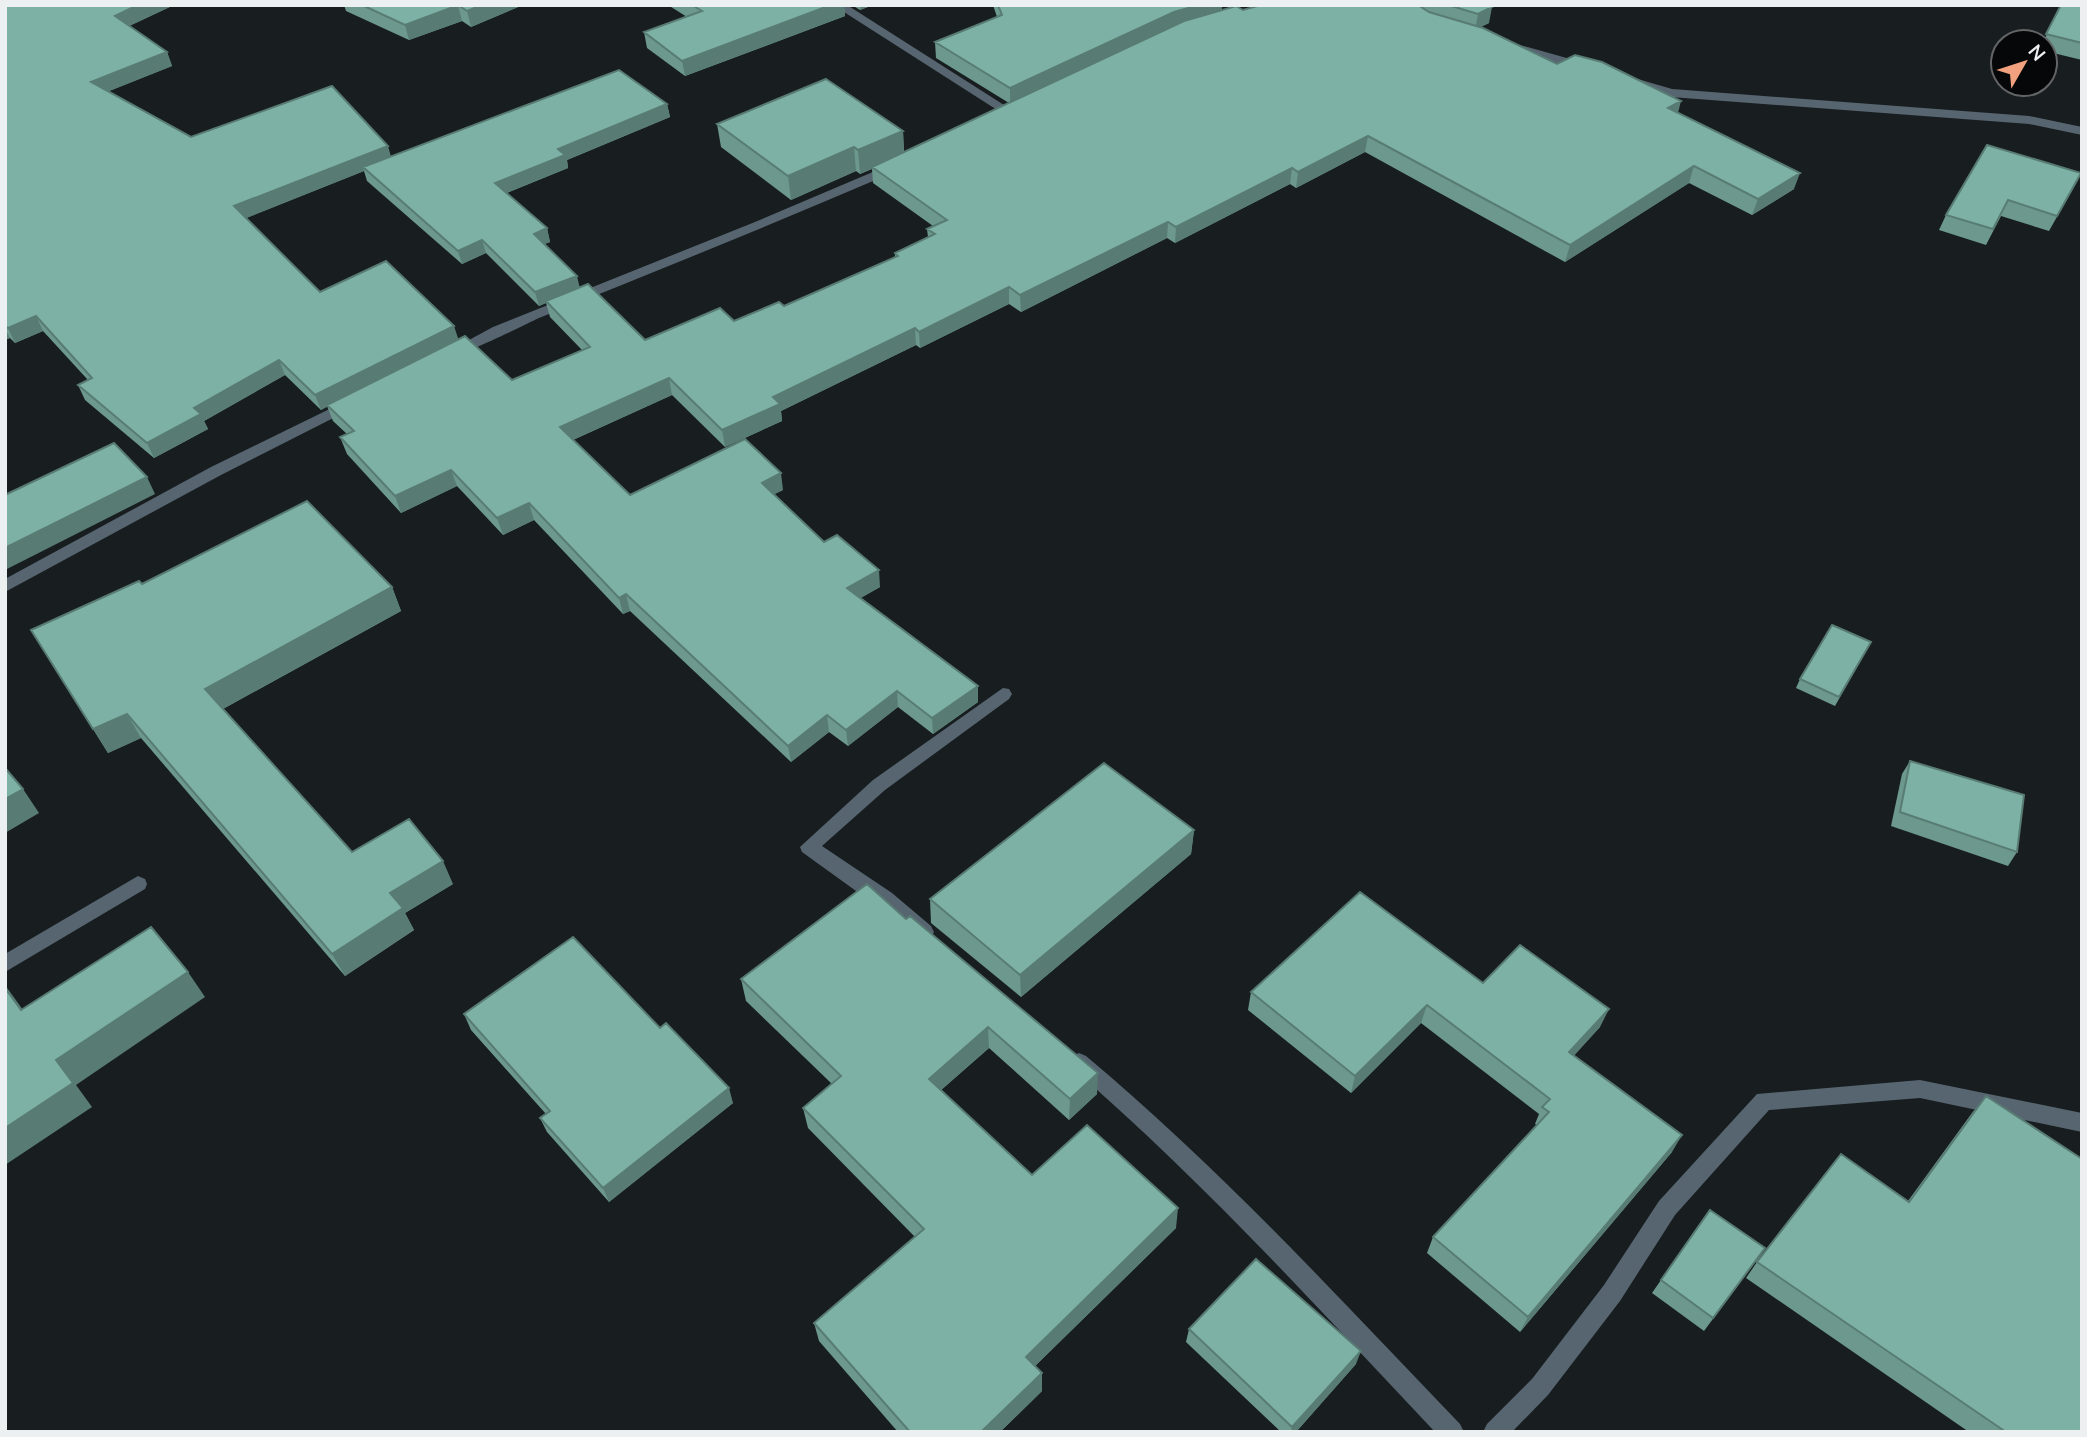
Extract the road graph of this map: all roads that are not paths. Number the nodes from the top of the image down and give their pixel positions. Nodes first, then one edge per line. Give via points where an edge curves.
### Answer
1 (839, 5) edge
2 (1498, 43) edge
3 (1591, 69) edge
4 (1618, 77) edge
5 (1009, 112) edge
6 (2082, 131) edge
7 (902, 163) edge
8 (436, 361) edge
9 (363, 397) edge
10 (5, 586) edge
11 (1003, 694) dead end
12 (138, 884) dead end
13 (937, 943) edge
14 (5, 964) edge
15 (1062, 1048) edge
16 (2082, 1123) edge
17 (1452, 1432) edge
18 (1495, 1432) edge

1 - 5 street
2 - 3 street
4 - 6 street via 1671,93 2029,120
7 - 8 street via 498,330
9 - 10 street
11 - 13 street via 879,785 809,847 885,899
12 - 14 street
15 - 17 street via 1125,1101 1273,1245
16 - 18 street via 1920,1089 1764,1101 1667,1208 1540,1387

